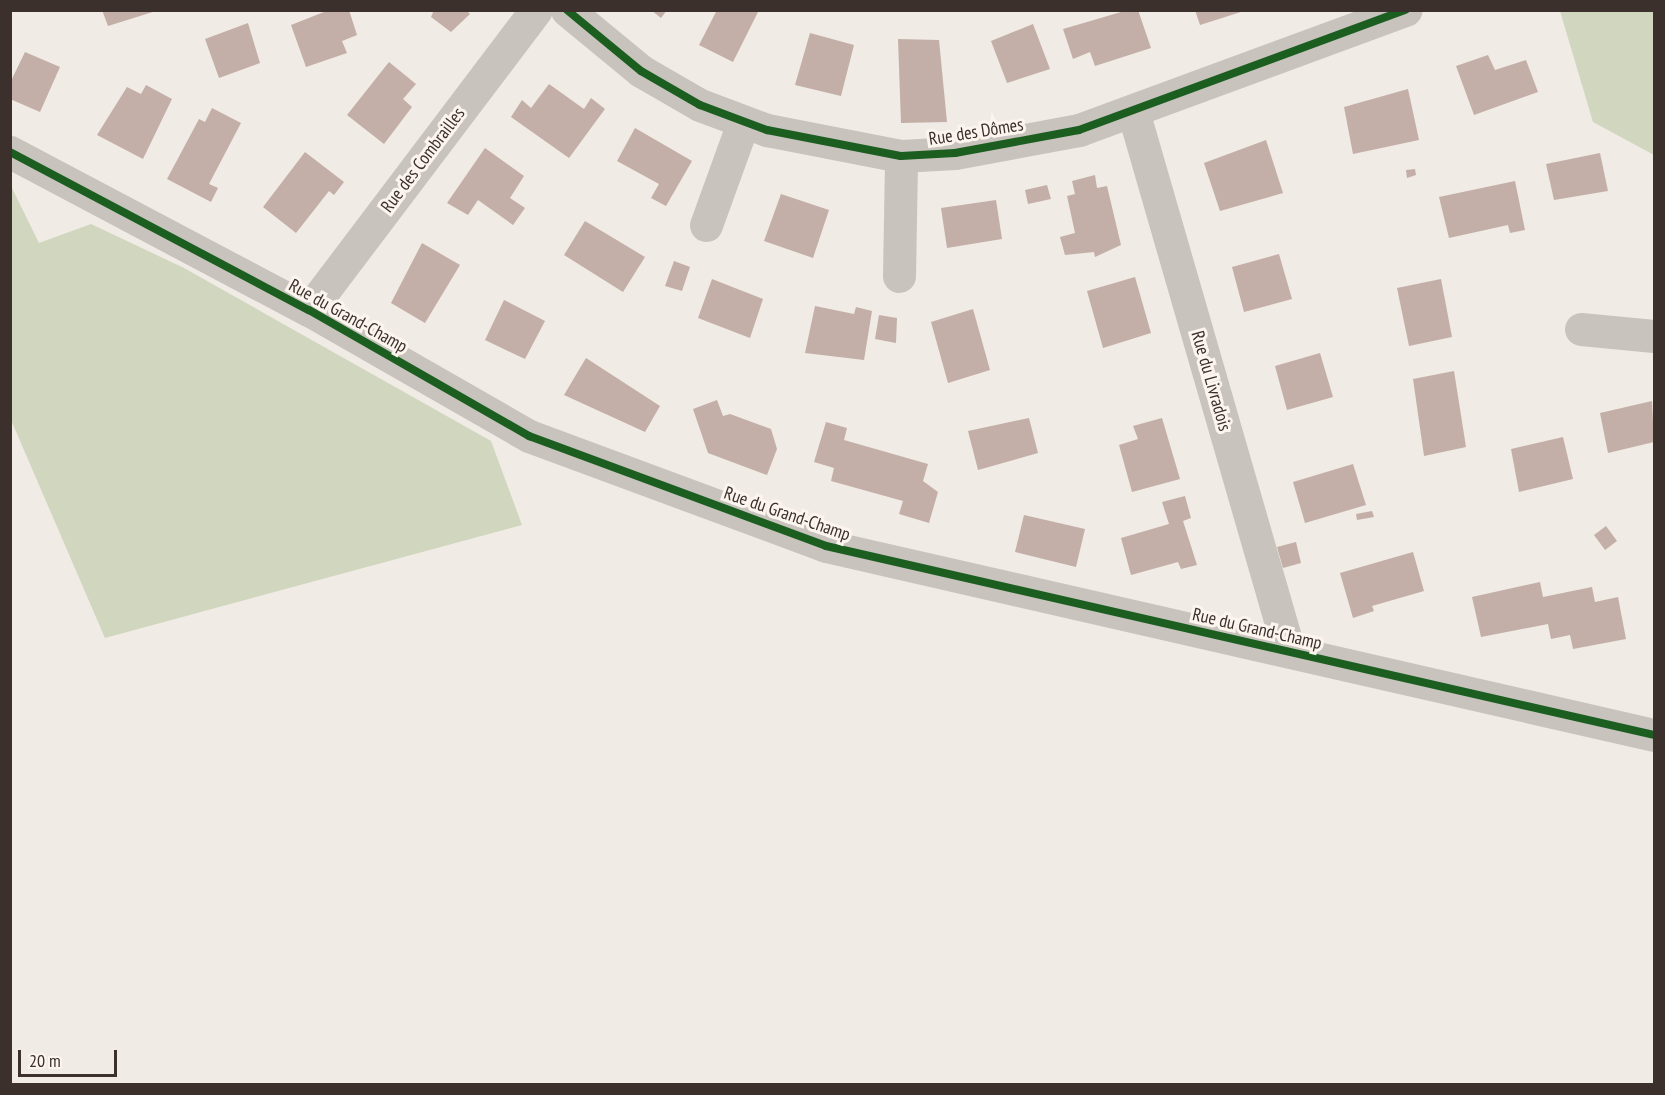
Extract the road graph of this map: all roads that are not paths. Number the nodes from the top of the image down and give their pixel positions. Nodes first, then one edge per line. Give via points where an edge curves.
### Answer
1 (536, 10) edge
2 (567, 10) edge
3 (1400, 11) edge
4 (1133, 111) junction
5 (742, 123) junction
6 (10, 152) edge
7 (901, 156) junction
8 (706, 225) dead end
9 (899, 276) dead end
10 (309, 310) junction
11 (1581, 329) dead end
12 (1654, 336) edge
13 (1289, 651) junction
14 (1654, 735) edge

1 - 10 street, Rue des Combrailles
2 - 5 street, Rue des Dômes via 641,71
3 - 4 street, Rue des Dômes
4 - 7 street, Rue des Dômes via 1067,132 955,153
4 - 13 street, Rue du Livradois
5 - 7 street, Rue des Dômes
5 - 8 street
6 - 10 street, Rue du Grand-Champ
7 - 9 street
10 - 13 street, Rue du Grand-Champ via 529,436 826,546
11 - 12 street
13 - 14 street, Rue du Grand-Champ

